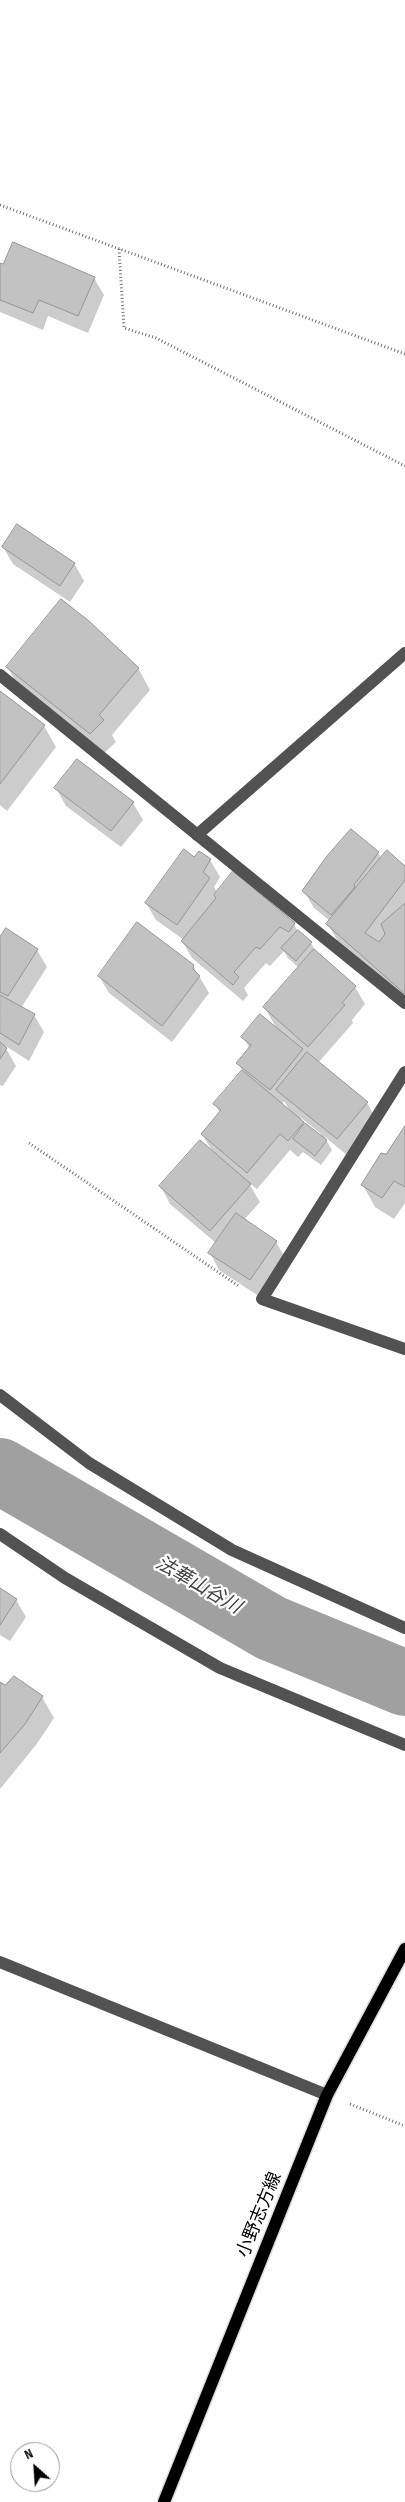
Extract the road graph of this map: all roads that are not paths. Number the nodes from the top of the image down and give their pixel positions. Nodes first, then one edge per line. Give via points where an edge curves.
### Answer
1 (405, 653) edge
2 (0, 675) edge
3 (197, 835) junction
4 (405, 1003) edge
5 (405, 1072) edge
6 (405, 1348) edge
7 (0, 1395) edge
8 (0, 1534) edge
9 (405, 1628) edge
10 (405, 1745) edge
11 (405, 1949) edge
12 (0, 1962) edge
13 (327, 2095) junction
14 (164, 2502) edge

1 - 3 street
2 - 3 street
3 - 4 street
5 - 6 street via 262,1299
7 - 9 street via 89,1463 232,1550
8 - 10 street via 65,1578 220,1668
11 - 13 main road, 小野志方線
12 - 13 street
13 - 14 main road, 小野志方線

